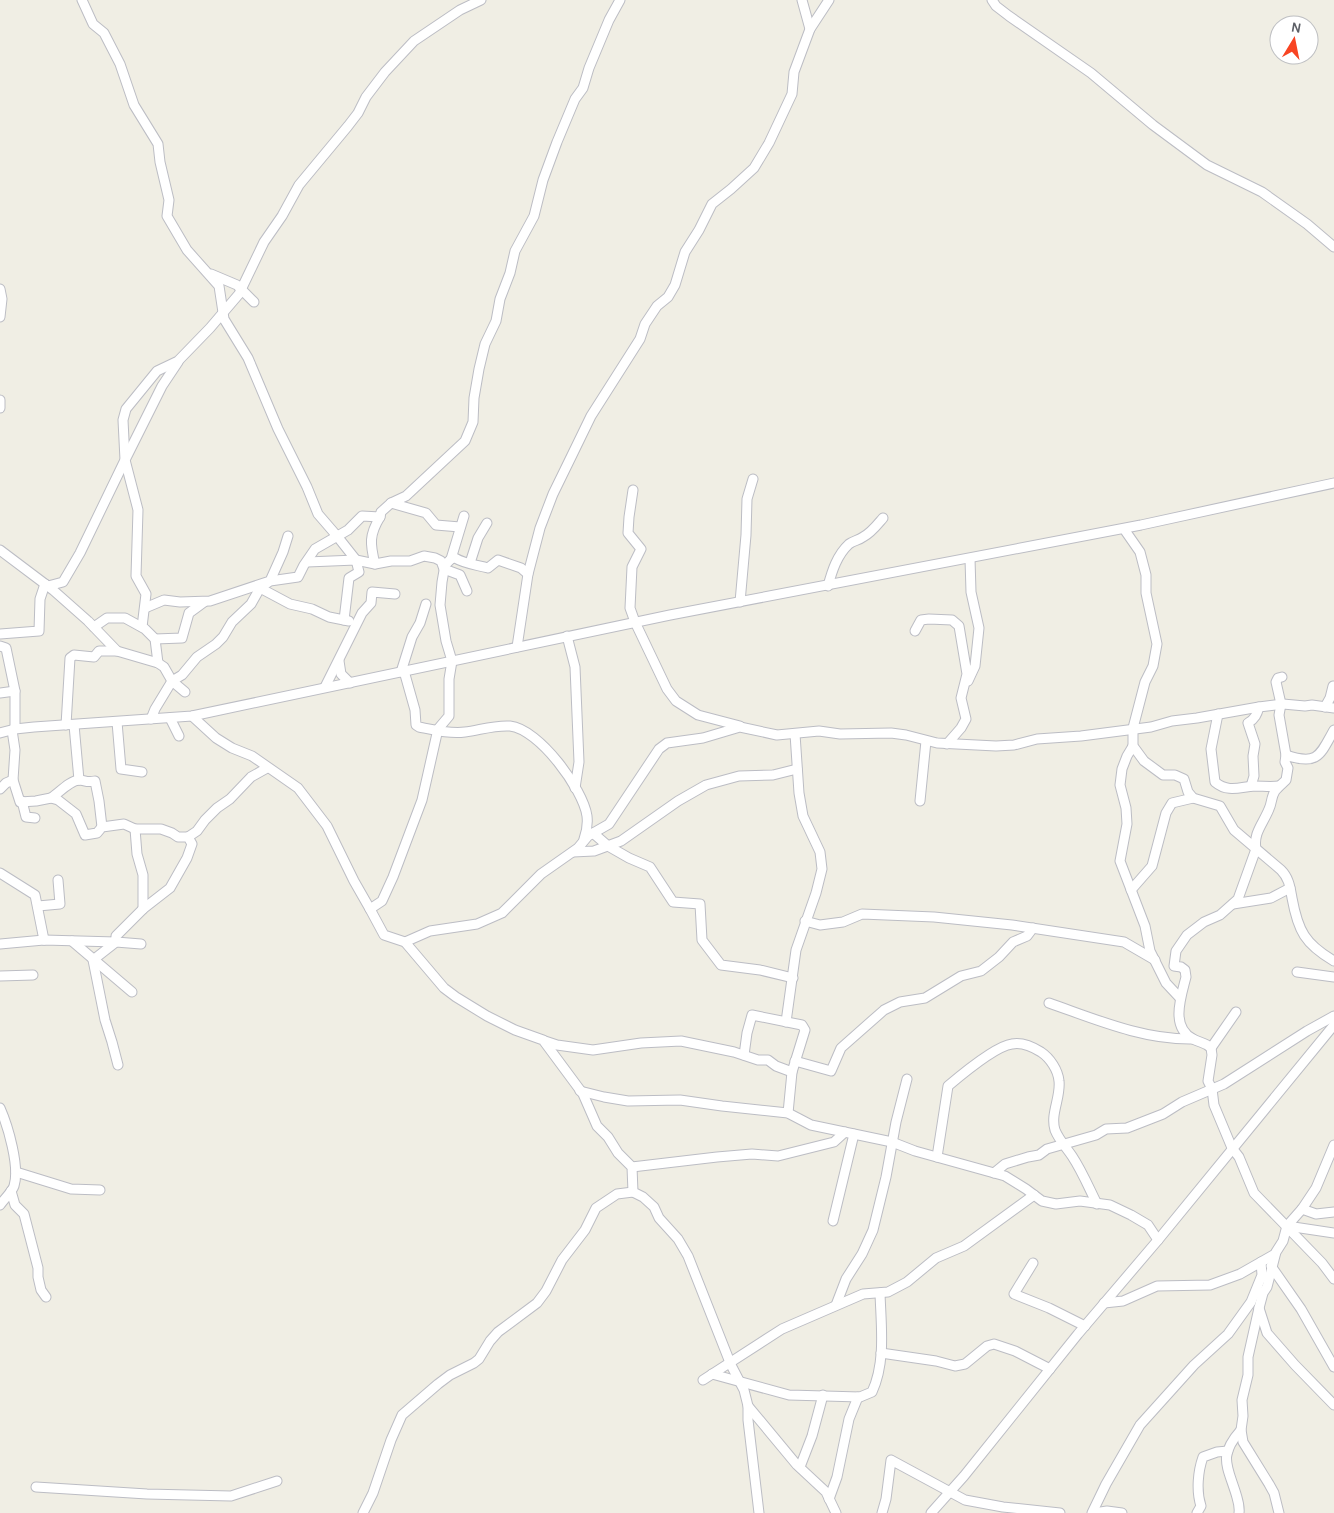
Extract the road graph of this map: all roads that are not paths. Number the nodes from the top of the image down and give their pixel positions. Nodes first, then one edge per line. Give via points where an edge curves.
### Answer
1 (82, 0) edge
2 (481, 0) edge
3 (620, 0) edge
4 (802, 0) edge
5 (829, 0) edge
6 (992, 0) edge
7 (810, 29) junction
8 (1334, 247) edge
9 (208, 273) junction
10 (0, 289) edge
11 (242, 290) junction
12 (254, 302) dead end
13 (223, 313) junction
14 (0, 317) edge
15 (178, 361) junction
16 (0, 400) edge
17 (0, 408) edge
18 (125, 460) junction
19 (754, 479) dead end
20 (1334, 483) edge
21 (633, 490) dead end
22 (391, 503) junction
23 (464, 516) dead end
24 (380, 517) junction
25 (883, 518) dead end
26 (487, 523) dead end
27 (460, 527) junction
28 (1124, 529) junction
29 (288, 536) dead end
30 (338, 536) junction
31 (0, 550) edge
32 (451, 559) junction
33 (970, 559) junction
34 (356, 560) junction
35 (307, 562) junction
36 (470, 562) junction
37 (376, 564) junction
38 (444, 569) junction
39 (528, 574) junction
40 (270, 581) junction
41 (46, 585) junction
42 (828, 586) junction
43 (260, 588) junction
44 (466, 591) dead end
45 (394, 594) dead end
46 (204, 602) junction
47 (740, 602) junction
48 (426, 604) dead end
49 (145, 608) junction
50 (344, 620) junction
51 (635, 622) junction
52 (357, 623) junction
53 (94, 627) junction
54 (142, 627) junction
55 (914, 631) dead end
56 (0, 634) edge
57 (567, 636) junction
58 (155, 640) junction
59 (0, 646) edge
60 (517, 647) junction
61 (117, 651) junction
62 (339, 661) junction
63 (452, 661) junction
64 (158, 662) junction
65 (402, 671) junction
66 (1282, 677) dead end
67 (172, 681) junction
68 (350, 683) junction
69 (965, 685) junction
70 (1333, 686) edge
71 (325, 687) junction
72 (16, 691) junction
73 (185, 692) dead end
74 (0, 693) edge
75 (1281, 704) junction
76 (1260, 707) junction
77 (1329, 708) edge
78 (1218, 714) junction
79 (192, 716) junction
80 (170, 718) junction
81 (151, 719) junction
82 (117, 722) junction
83 (70, 725) junction
84 (740, 726) junction
85 (1133, 728) junction
86 (14, 730) junction
87 (1334, 730) edge
88 (438, 731) junction
89 (0, 734) edge
90 (795, 734) junction
91 (179, 736) dead end
92 (926, 741) junction
93 (947, 744) junction
94 (1133, 746) junction
95 (1286, 755) junction
96 (267, 768) junction
97 (796, 769) junction
98 (142, 772) dead end
99 (13, 780) junction
100 (78, 780) junction
101 (1251, 786) junction
102 (1280, 786) junction
103 (0, 789) edge
104 (575, 789) junction
105 (51, 798) junction
106 (1193, 798) junction
107 (920, 801) dead end
108 (22, 802) junction
109 (35, 818) dead end
110 (102, 827) junction
111 (135, 828) junction
112 (593, 833) junction
113 (188, 837) junction
114 (583, 842) junction
115 (608, 846) junction
116 (1256, 849) junction
117 (572, 852) junction
118 (0, 873) edge
119 (58, 880) dead end
120 (1290, 888) junction
121 (1130, 890) junction
122 (1233, 904) junction
123 (38, 906) junction
124 (143, 909) junction
125 (370, 909) junction
126 (806, 921) junction
127 (1033, 928) junction
128 (44, 940) junction
129 (72, 941) junction
130 (116, 942) junction
131 (406, 942) junction
132 (0, 944) edge
133 (141, 944) dead end
134 (93, 960) junction
135 (1155, 960) junction
136 (1334, 960) edge
137 (1297, 972) dead end
138 (33, 975) dead end
139 (0, 976) edge
140 (1334, 976) edge
141 (793, 978) junction
142 (132, 992) dead end
143 (1180, 998) junction
144 (1049, 1002) dead end
145 (1236, 1012) dead end
146 (1334, 1016) edge
147 (786, 1022) junction
148 (1334, 1025) edge
149 (1193, 1039) junction
150 (543, 1040) junction
151 (1211, 1048) junction
152 (744, 1056) junction
153 (795, 1061) junction
154 (118, 1065) dead end
155 (792, 1072) junction
156 (907, 1079) dead end
157 (1212, 1089) junction
158 (580, 1091) junction
159 (0, 1108) edge
160 (788, 1113) junction
161 (850, 1133) junction
162 (892, 1142) junction
163 (1063, 1144) junction
164 (1334, 1145) edge
165 (1232, 1148) junction
166 (937, 1157) junction
167 (632, 1167) junction
168 (16, 1172) junction
169 (994, 1173) junction
170 (11, 1191) junction
171 (633, 1192) junction
172 (98, 1193) dead end
173 (1034, 1195) junction
174 (1097, 1204) junction
175 (0, 1205) edge
176 (1302, 1209) junction
177 (1334, 1212) edge
178 (833, 1221) dead end
179 (1287, 1226) junction
180 (1334, 1233) edge
181 (1158, 1240) junction
182 (1275, 1254) junction
183 (1261, 1262) junction
184 (1033, 1263) dead end
185 (1271, 1266) junction
186 (1334, 1279) edge
187 (880, 1293) junction
188 (46, 1297) dead end
189 (1104, 1304) junction
190 (836, 1306) junction
191 (1259, 1308) junction
192 (1085, 1326) junction
193 (881, 1353) junction
194 (730, 1362) junction
195 (1334, 1368) edge
196 (1050, 1369) junction
197 (712, 1374) junction
198 (703, 1380) dead end
199 (740, 1381) junction
200 (823, 1395) junction
201 (858, 1397) junction
202 (1334, 1405) edge
203 (748, 1406) junction
204 (1241, 1430) junction
205 (1228, 1452) junction
206 (800, 1467) junction
207 (277, 1481) dead end
208 (36, 1487) dead end
209 (950, 1492) junction
210 (829, 1499) junction
211 (363, 1513) edge
212 (759, 1513) edge
213 (836, 1513) edge
214 (882, 1513) edge
215 (931, 1513) edge
216 (1060, 1513) edge
217 (1093, 1513) edge
218 (1122, 1513) edge
219 (1197, 1513) edge
220 (1239, 1513) edge
221 (1279, 1513) edge

1 - 9 street via 94,24 104,33 120,64 134,105 158,144 169,200 167,216 187,250
2 - 11 street via 414,41 385,72 358,113 299,185 264,242
3 - 22 street via 557,142 534,216 515,251 496,321 485,344 473,422 465,441 406,496
4 - 7 street
5 - 7 street
6 - 8 street via 1207,165 1262,192
7 - 39 street via 794,72 792,94 769,143 754,168 712,204 685,252 668,297 657,306 645,324 640,339 591,416 553,494
9 - 11 street
9 - 13 street via 219,286
10 - 14 street
11 - 12 street
11 - 13 street
13 - 15 street
13 - 30 street via 248,358 318,514
15 - 18 street
15 - 18 street via 158,371 126,409 123,420
16 - 17 street
18 - 41 street via 63,582
18 - 49 street via 138,510 136,576 146,594
19 - 47 street via 747,499
20 - 28 street
21 - 51 street via 628,533 641,549 632,567 630,608
22 - 24 street
22 - 27 street via 426,513 436,525
23 - 27 street
24 - 30 street via 362,516
24 - 37 street via 371,532
25 - 42 street via 843,551 834,565
26 - 36 street
27 - 32 street
28 - 33 street
28 - 85 street via 1140,552 1157,644
29 - 40 street
30 - 34 street
30 - 35 street via 315,549
31 - 41 street
32 - 36 street
32 - 38 street
33 - 42 street
33 - 69 street via 971,592 979,628 975,666
34 - 35 street
34 - 37 street
34 - 50 street via 360,569 349,578
35 - 40 street via 298,577
36 - 39 street via 488,568 498,560
37 - 38 street via 410,561 424,556 441,561
38 - 44 street via 460,575
38 - 63 street via 440,605
39 - 60 street
40 - 43 street
40 - 46 street
41 - 53 street
41 - 56 street via 40,598 39,631
42 - 47 street
43 - 50 street via 290,604
43 - 67 street via 223,637
45 - 52 street via 372,592 371,603
46 - 49 street via 164,600
46 - 58 street via 189,613 182,638
47 - 51 street
48 - 65 street
49 - 54 street
50 - 52 street
51 - 57 street
51 - 84 street via 676,701 698,715
52 - 62 street
53 - 54 street via 107,618 125,618
53 - 61 street
54 - 58 street
55 - 69 street via 921,620 929,619 952,620 959,626 966,662
57 - 60 street
57 - 104 street via 575,667 579,762
58 - 64 street
59 - 72 street via 6,648
60 - 63 street
61 - 64 street
61 - 83 street via 99,651 94,657 74,655 70,658
62 - 68 street via 342,674
62 - 71 street
63 - 65 street
63 - 88 street via 448,679 449,716
64 - 67 street
65 - 68 street
65 - 88 street via 415,710 416,725
66 - 75 street via 1276,682
67 - 73 street
67 - 81 street
68 - 71 street
69 - 93 street via 961,698 966,719
70 - 77 street
71 - 79 street
72 - 74 street
72 - 86 street
75 - 76 street
75 - 77 street via 1312,704
75 - 95 street via 1278,715
76 - 78 street
76 - 101 street via 1248,723 1255,744
78 - 85 street
78 - 101 street via 1210,749 1215,782 1227,789
79 - 80 street
79 - 96 street via 216,738 252,756
80 - 81 street
80 - 91 street
81 - 82 street
82 - 83 street
82 - 98 street via 121,769
83 - 86 street
83 - 100 street
84 - 90 street via 777,735
84 - 112 street via 703,738 667,743 659,749 609,824
85 - 93 street via 1037,739 1014,745
85 - 94 street
86 - 89 street
86 - 99 street
87 - 95 street via 1313,760
88 - 104 street via 465,732 512,726 547,749
88 - 125 street via 422,800 393,877 382,901
90 - 92 street via 819,731 891,734
90 - 97 street
92 - 93 street
92 - 107 street
94 - 106 street via 1144,761 1163,775 1184,778
94 - 121 street via 1126,756 1120,785 1127,824 1120,861
95 - 102 street via 1286,780
96 - 113 street via 251,777
96 - 125 street via 298,788 327,826
97 - 115 street via 773,775 740,776 706,785 621,842
97 - 126 street via 803,816 820,852 822,869
99 - 103 street
99 - 108 street via 17,797
100 - 105 street
100 - 110 street via 95,782
101 - 102 street
102 - 116 street via 1257,831
104 - 114 street via 587,814 588,828
105 - 108 street
105 - 110 street via 64,803 76,814 85,835 97,833
106 - 116 street via 1220,806 1234,830
106 - 121 street via 1172,803 1166,813 1152,866
108 - 109 street via 26,817
110 - 111 street via 124,824
111 - 113 street via 161,829 178,837
111 - 124 street via 143,875
112 - 114 street
112 - 115 street
113 - 124 street via 192,848 170,888
114 - 117 street
115 - 117 street via 594,851
115 - 141 street via 650,867 673,902 700,904 702,940 721,965
116 - 120 street via 1287,876
116 - 122 street via 1247,878
117 - 131 street via 541,874 502,913 478,924 430,932
118 - 123 street via 35,894
119 - 123 street via 60,904
120 - 122 street via 1271,898
120 - 136 street via 1300,930 1317,951
121 - 135 street
122 - 143 street via 1187,935 1176,951 1174,966 1185,970 1186,977
123 - 128 street
124 - 130 street via 116,936
125 - 131 street via 384,935
126 - 127 street via 820,925 843,922 862,914 934,917
126 - 141 street via 796,950
127 - 135 street via 1124,942
127 - 153 street via 1027,936 1012,942 982,971 960,976 925,998 900,1002 884,1010 841,1048 831,1071
128 - 129 street
128 - 132 street
129 - 130 street
129 - 134 street
130 - 133 street
130 - 134 street
131 - 150 street via 444,988 456,997 515,1030
134 - 142 street
134 - 154 street
135 - 143 street via 1166,983
137 - 140 street
138 - 139 street
141 - 147 street
143 - 149 street via 1178,1015 1186,1034
144 - 149 street via 1141,1033 1172,1040
145 - 151 street
146 - 157 street
147 - 152 street via 752,1015
147 - 153 street via 802,1025 805,1030
148 - 165 street
149 - 151 street
150 - 152 street via 593,1050 681,1041
150 - 158 street
151 - 157 street via 1208,1081
152 - 155 street via 768,1060
153 - 155 street
155 - 160 street
156 - 162 street
157 - 163 street via 1127,1128 1106,1129
157 - 165 street via 1214,1104
158 - 160 street via 628,1101 680,1100
158 - 167 street via 598,1126
159 - 168 street via 6,1121
160 - 161 street via 812,1125
161 - 162 street
161 - 167 street via 834,1142 778,1156 752,1154
161 - 178 street
162 - 166 street
162 - 190 street via 873,1230 846,1279
163 - 166 street via 1055,1129 1059,1079 1049,1058 1032,1046 1012,1044 971,1067 948,1086
163 - 169 street via 1047,1149 1039,1156 1028,1156 1005,1164
163 - 174 street
164 - 176 street via 1316,1188
165 - 179 street via 1254,1193
165 - 181 street
166 - 169 street
167 - 171 street
168 - 170 street
168 - 172 street via 63,1187
169 - 173 street
170 - 175 street
170 - 188 street via 15,1205 24,1214 41,1290
171 - 194 street via 654,1207 688,1256
171 - 211 street via 617,1194 596,1208 537,1303 494,1336 474,1363 450,1375 402,1415
173 - 174 street via 1042,1201 1056,1204
173 - 187 street via 964,1246 936,1258 907,1282
174 - 181 street via 1110,1205 1148,1225
176 - 177 street via 1316,1214
176 - 179 street
179 - 180 street
179 - 182 street
179 - 186 street
181 - 189 street
182 - 183 street
182 - 185 street
183 - 189 street via 1210,1285 1157,1286 1123,1302
183 - 217 street via 1262,1275 1251,1302 1228,1334 1194,1365 1140,1425
184 - 192 street via 1014,1294
185 - 191 street
185 - 195 street via 1301,1309
187 - 190 street via 863,1294
187 - 193 street
189 - 192 street
190 - 194 street via 782,1329
191 - 202 street via 1267,1333
191 - 204 street via 1248,1357
192 - 196 street
193 - 196 street via 955,1366 965,1364 994,1344
193 - 201 street via 877,1382 872,1392
194 - 197 street
194 - 199 street
196 - 209 street
197 - 198 street
197 - 199 street
199 - 200 street via 789,1395
199 - 203 street
200 - 201 street
200 - 206 street
201 - 210 street via 849,1419 838,1477
203 - 206 street
203 - 212 street
204 - 205 street via 1231,1442
204 - 221 street via 1247,1450 1274,1493
205 - 219 street via 1203,1456 1198,1496 1201,1506
205 - 220 street via 1226,1466 1239,1502
206 - 210 street
207 - 208 street via 231,1496
209 - 214 street via 891,1460
209 - 215 street
209 - 216 street via 964,1500
210 - 213 street
217 - 218 street

